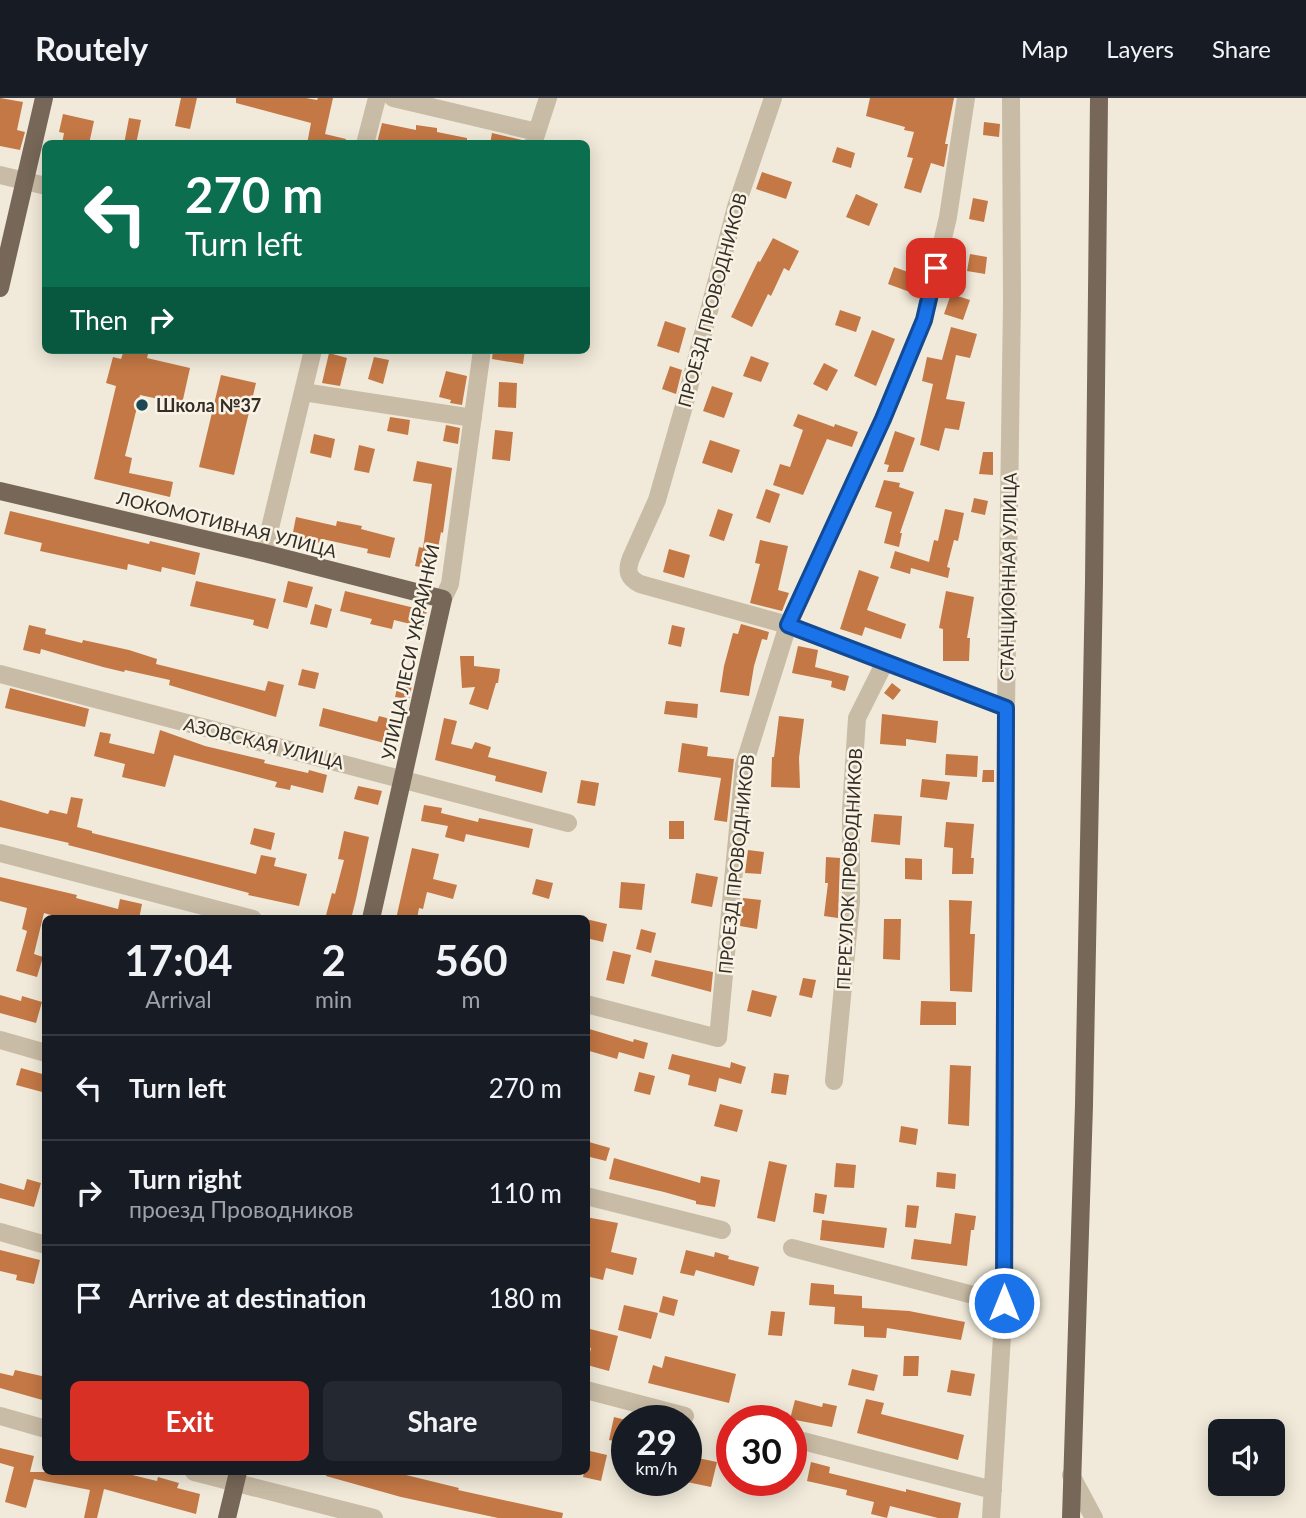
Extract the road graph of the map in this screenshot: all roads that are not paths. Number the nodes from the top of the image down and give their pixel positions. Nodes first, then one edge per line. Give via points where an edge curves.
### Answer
1 (44, 98) edge
2 (377, 98) edge
3 (393, 98) edge
4 (548, 98) edge
5 (773, 98) edge
6 (966, 98) edge
7 (1011, 98) edge
8 (1099, 98) edge
9 (535, 138) edge
10 (366, 140) edge
11 (0, 175) edge
12 (25, 181) junction
13 (42, 185) edge
14 (0, 288) edge
15 (312, 354) edge
16 (481, 354) edge
17 (303, 392) junction
18 (473, 418) junction
19 (0, 491) edge
20 (264, 554) junction
21 (443, 599) junction
22 (788, 625) junction
23 (886, 662) junction
24 (0, 674) edge
25 (1006, 708) junction
26 (403, 778) junction
27 (568, 823) dead end
28 (0, 853) edge
29 (238, 915) edge
30 (372, 915) edge
31 (590, 1005) edge
32 (0, 1040) edge
33 (42, 1052) edge
34 (834, 1081) dead end
35 (590, 1197) edge
36 (722, 1230) dead end
37 (0, 1232) edge
38 (42, 1244) edge
39 (792, 1248) dead end
40 (1004, 1303) junction
41 (590, 1391) edge
42 (643, 1405) edge
43 (0, 1416) edge
44 (42, 1428) edge
45 (807, 1442) edge
46 (216, 1475) edge
47 (1072, 1475) junction
48 (237, 1478) edge
49 (993, 1490) junction
50 (227, 1518) edge
51 (374, 1518) edge
52 (991, 1518) edge
53 (1071, 1518) edge
54 (1094, 1518) edge

1 - 12 main road
2 - 10 street
3 - 9 street
4 - 9 street
5 - 22 street, ПРОЕЗД ПРОВОДНИКОВ via 736,207 657,500 628,567 632,580
6 - 22 street, ПРОЕЗД ПРОВОДНИКОВ via 948,217 924,320
7 - 25 street, СТАНЦИОННАЯ УЛИЦА
8 - 47 main road via 1094,582
11 - 12 street
12 - 13 street
12 - 14 main road
15 - 17 street
16 - 18 street, УЛИЦА ЛЕСИ УКРАИНКИ
17 - 18 street
17 - 20 street
18 - 21 street, УЛИЦА ЛЕСИ УКРАИНКИ via 450,583
19 - 20 main road, ЛОКОМОТИВНАЯ УЛИЦА
20 - 21 main road, ЛОКОМОТИВНАЯ УЛИЦА
21 - 26 main road, УЛИЦА ЛЕСИ УКРАИНКИ
22 - 23 street
22 - 31 street, ПРОЕЗД ПРОВОДНИКОВ via 744,765 718,1038
23 - 25 street
23 - 34 street, ПЕРЕУЛОК ПРОВОДНИКОВ via 857,718 851,902
24 - 26 street, АЗОВСКАЯ УЛИЦА
25 - 40 street, СТАНЦИОННАЯ УЛИЦА
26 - 27 street, АЗОВСКАЯ УЛИЦА
26 - 30 main road, УЛИЦА ЛЕСИ УКРАИНКИ
28 - 29 street
32 - 33 street
35 - 36 street
37 - 38 street
39 - 40 street
40 - 49 street, СТАНЦИОННАЯ УЛИЦА
41 - 42 street
43 - 44 street
45 - 49 street
46 - 48 street
47 - 53 main road
47 - 54 street
48 - 50 main road
48 - 51 street
49 - 52 street, СТАНЦИОННАЯ УЛИЦА

